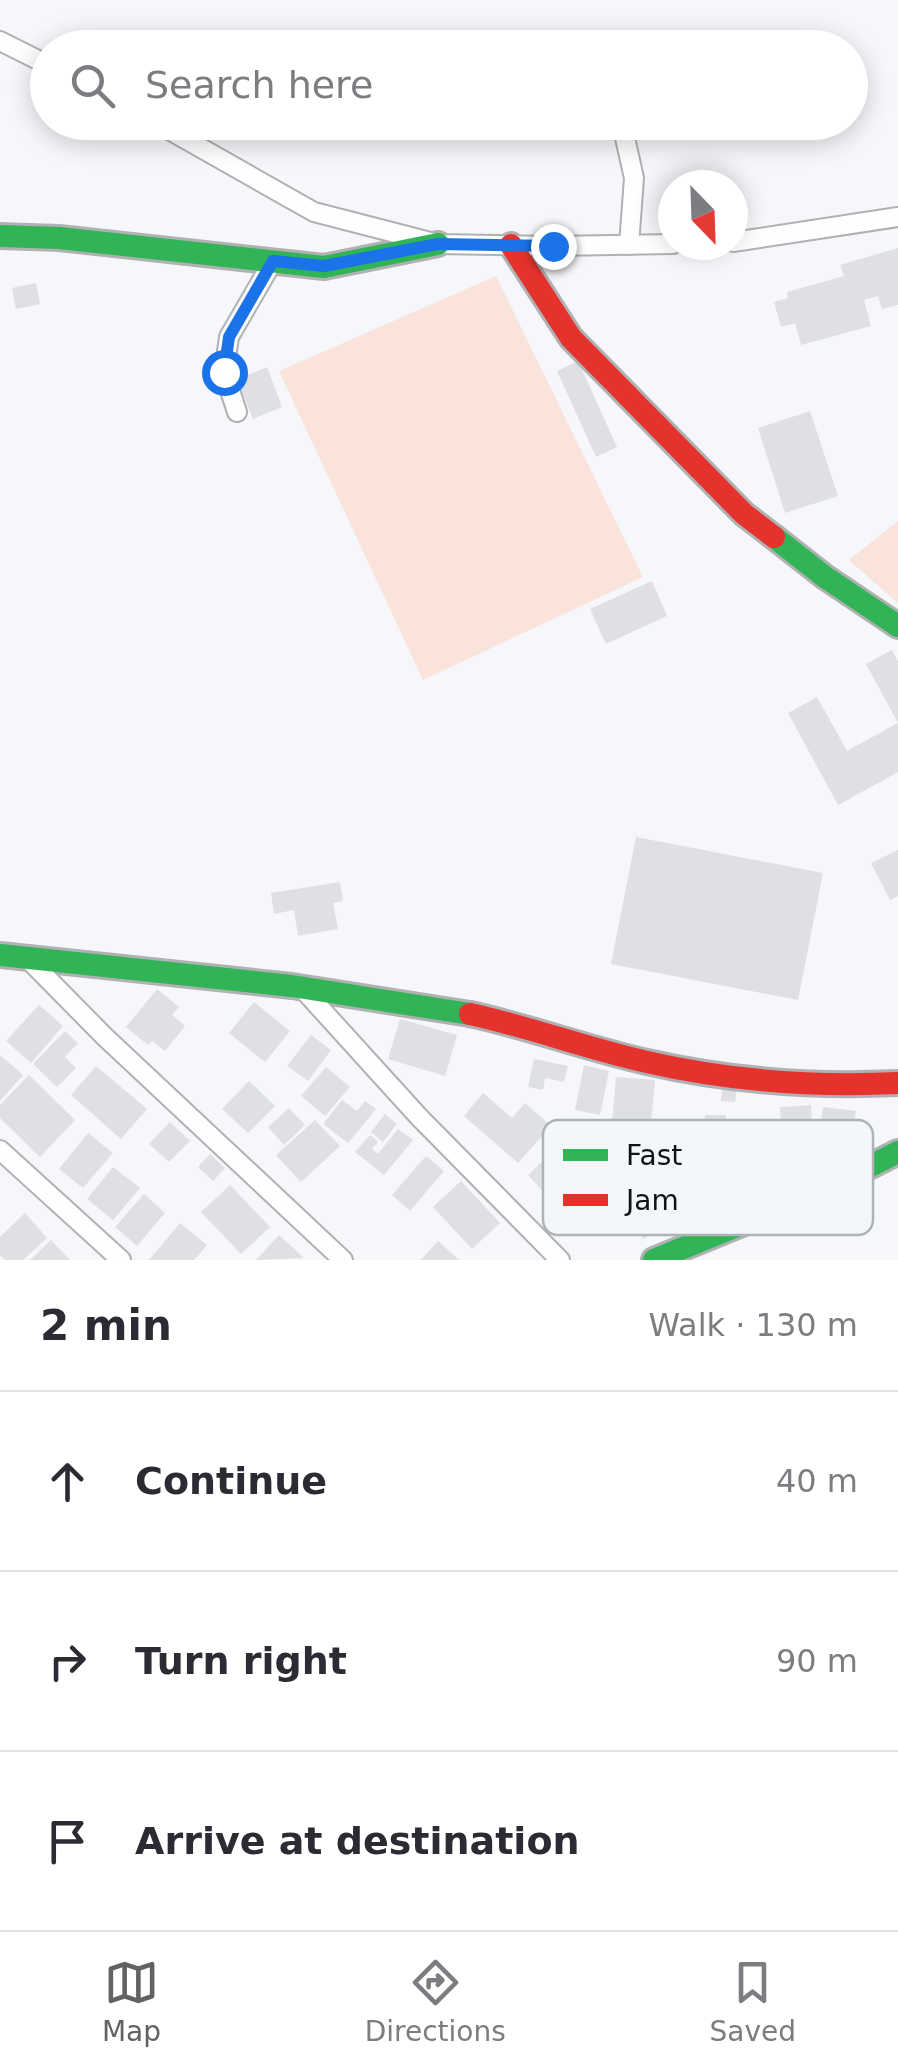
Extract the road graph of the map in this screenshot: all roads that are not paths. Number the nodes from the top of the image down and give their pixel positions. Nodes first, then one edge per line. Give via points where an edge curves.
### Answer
1 (0, 42) edge
2 (30, 56) edge
3 (187, 140) edge
4 (625, 140) edge
5 (898, 217) edge
6 (0, 236) edge
7 (748, 240) edge
8 (438, 244) junction
9 (658, 244) edge
10 (511, 245) junction
11 (629, 245) junction
12 (273, 261) junction
13 (237, 412) dead end
14 (898, 626) edge
15 (0, 956) edge
16 (28, 958) junction
17 (301, 987) junction
18 (898, 1084) edge
19 (0, 1150) edge
20 (898, 1152) edge
21 (873, 1165) edge
22 (716, 1235) edge
23 (121, 1260) edge
24 (343, 1260) edge
25 (560, 1260) edge
26 (654, 1260) edge

1 - 2 street
3 - 8 street via 314,212
4 - 11 street via 634,178
5 - 7 street
6 - 12 street
8 - 10 street
8 - 12 street via 324,266
9 - 11 street
10 - 11 street
10 - 14 street via 571,338 744,514
12 - 13 street via 229,337 224,372
15 - 16 street
16 - 17 street
16 - 24 street
17 - 18 street via 468,1013 616,1056 762,1082
17 - 25 street
19 - 23 street
20 - 21 street
22 - 26 street

